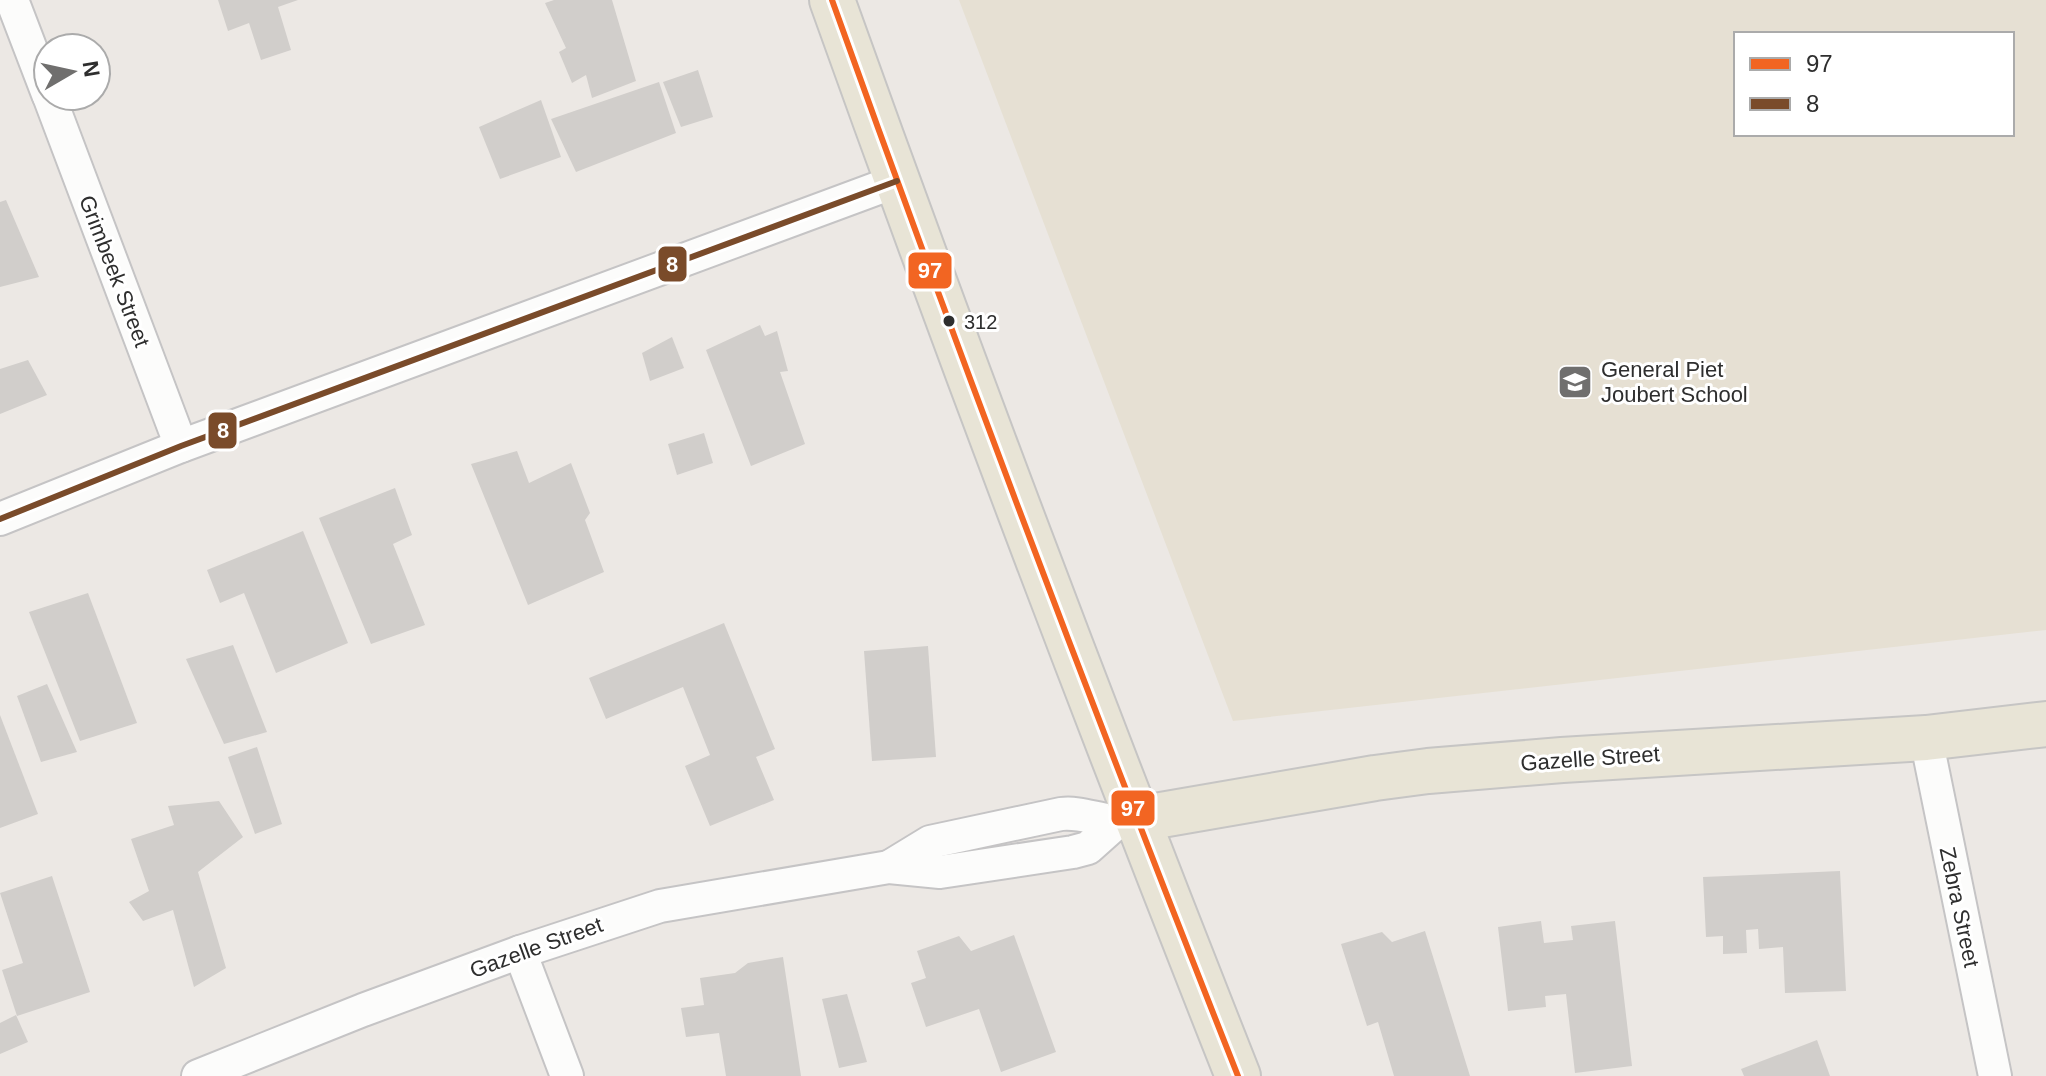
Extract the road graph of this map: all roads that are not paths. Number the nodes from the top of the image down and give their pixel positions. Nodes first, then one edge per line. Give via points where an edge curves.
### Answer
1 (12, 0) edge
2 (832, 0) edge
3 (32, 53) edge
4 (54, 112) edge
5 (897, 181) junction
6 (181, 446) junction
7 (0, 519) edge
8 (2046, 724) edge
9 (1926, 738) junction
10 (1127, 821) junction
11 (520, 952) junction
12 (198, 1076) edge
13 (567, 1076) edge
14 (1238, 1076) edge
15 (1995, 1076) edge

1 - 3 street, Grimbeek Street
2 - 5 main road
4 - 6 street, Grimbeek Street
5 - 6 street
5 - 10 main road
6 - 7 street
8 - 9 main road, Gazelle Street
9 - 10 main road, Gazelle Street via 1442,770
9 - 15 street, Zebra Street
10 - 11 street, Gazelle Street via 1073,852 940,872 889,867 660,906
10 - 14 main road
11 - 12 street, Gazelle Street
11 - 13 street

